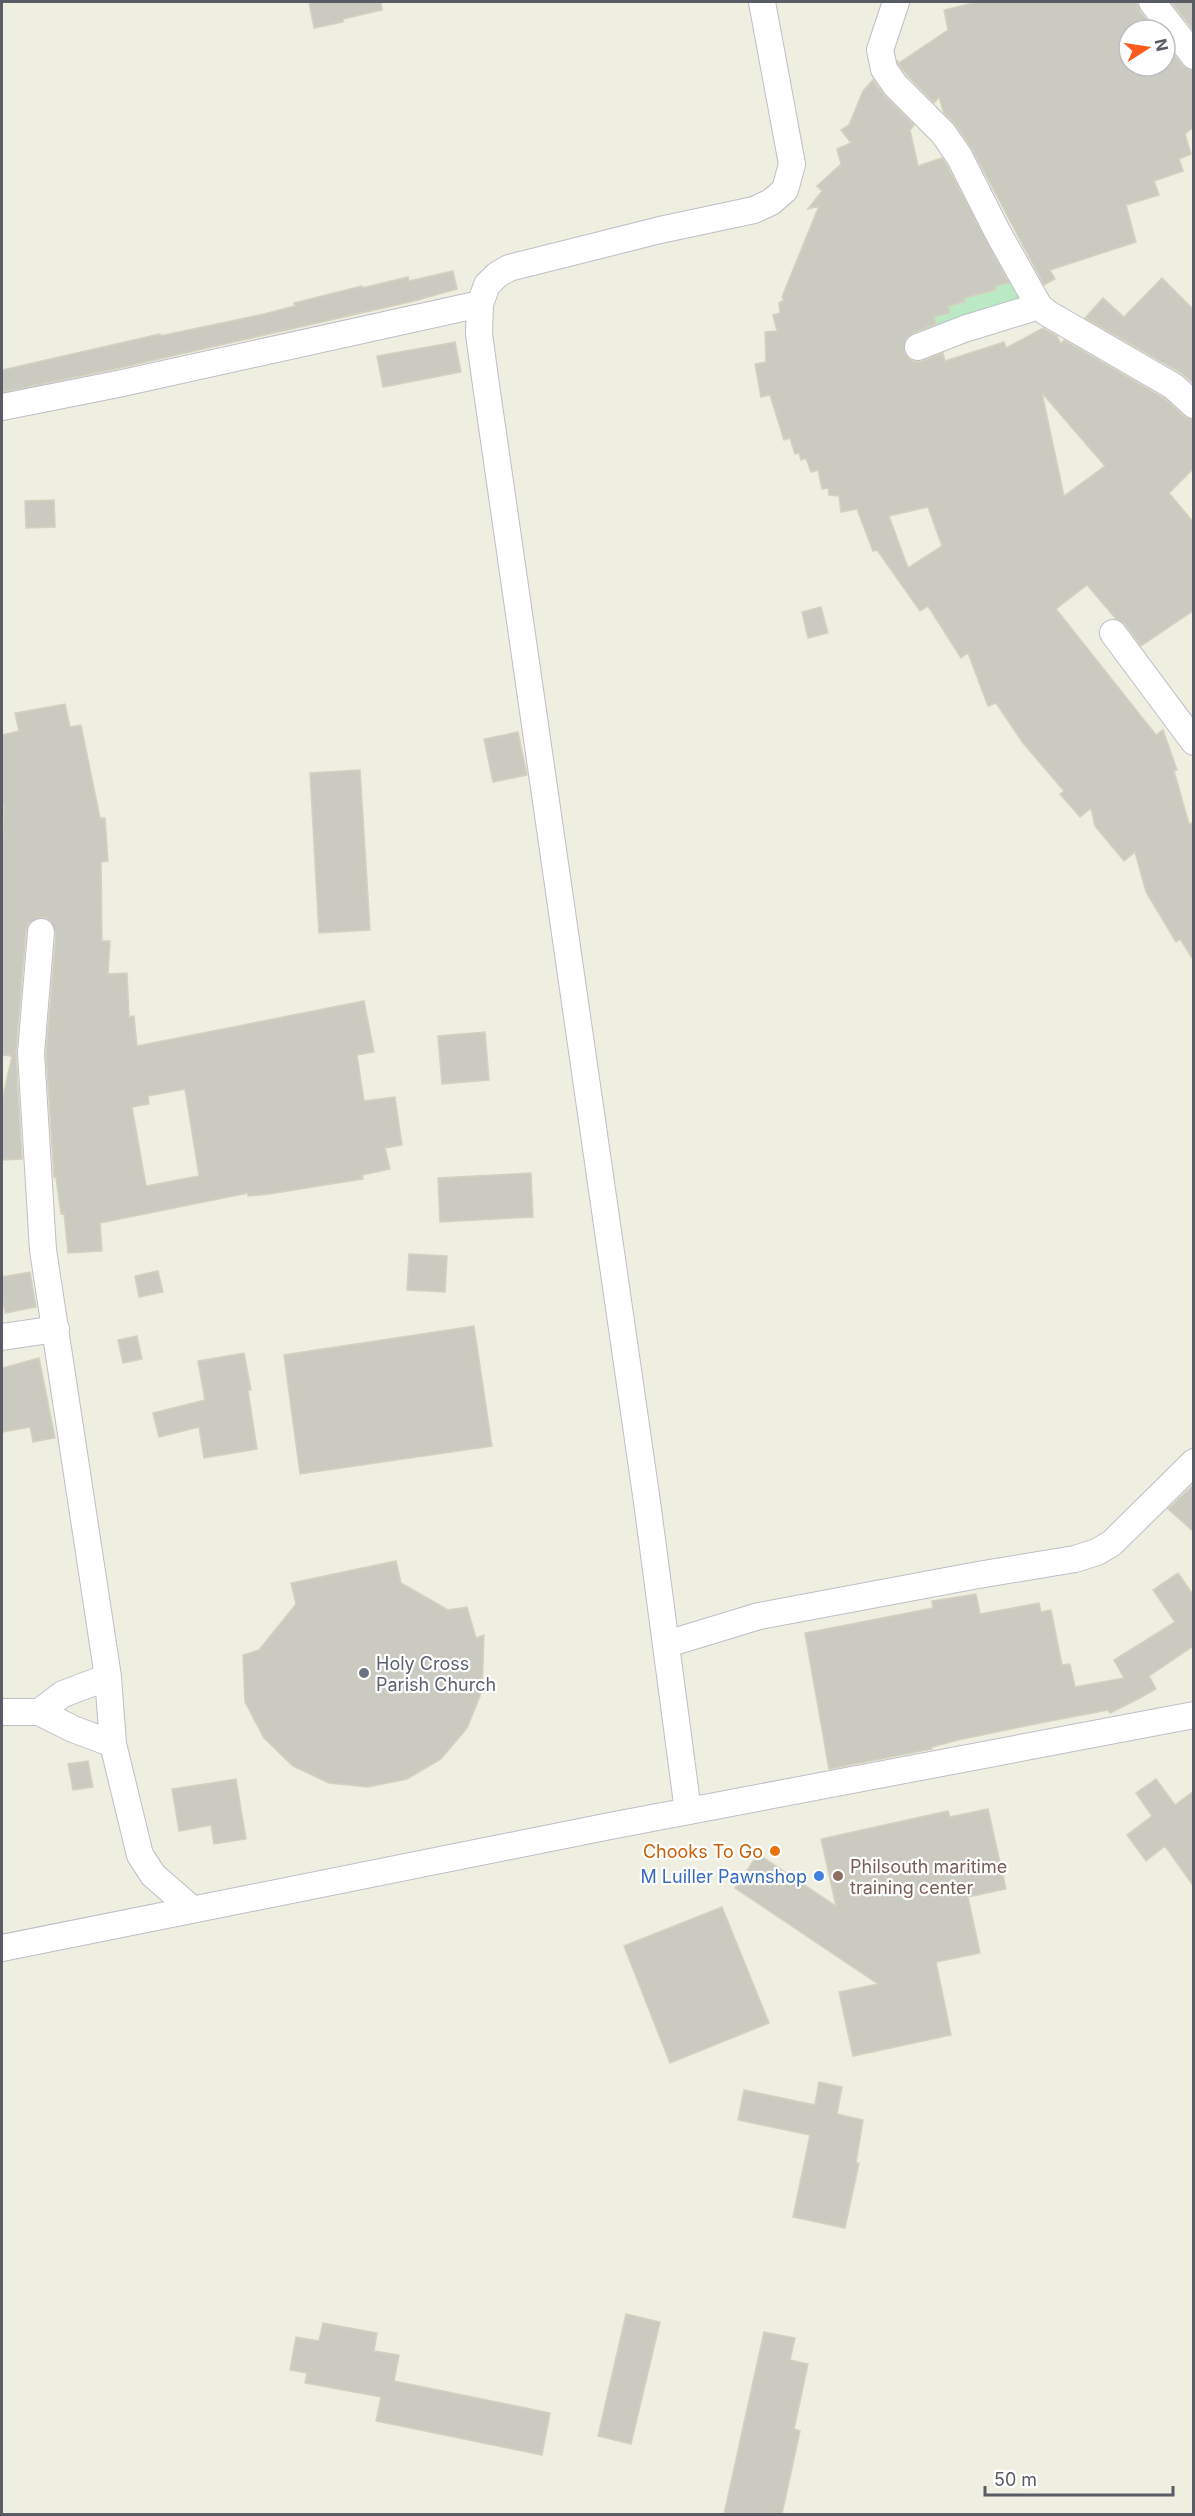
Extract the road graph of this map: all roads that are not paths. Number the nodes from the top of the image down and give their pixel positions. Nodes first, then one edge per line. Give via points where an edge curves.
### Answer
1 (762, 2) edge
2 (896, 2) edge
3 (1152, 2) edge
4 (1194, 56) edge
5 (480, 304) junction
6 (1039, 306) junction
7 (918, 346) dead end
8 (1194, 405) edge
9 (2, 407) edge
10 (1113, 633) dead end
11 (1194, 742) edge
12 (41, 932) dead end
13 (56, 1329) junction
14 (2, 1336) edge
15 (1194, 1462) edge
16 (667, 1644) junction
17 (108, 1677) junction
18 (2, 1712) edge
19 (39, 1712) junction
20 (1194, 1715) edge
21 (113, 1744) junction
22 (688, 1811) junction
23 (192, 1909) junction
24 (2, 1948) edge

1 - 5 street via 792,164 785,190 754,210 510,268 487,285
2 - 6 street via 880,50 884,69 959,156
3 - 4 street
5 - 9 street
5 - 16 street via 479,334 485,378
6 - 7 street
6 - 8 street via 1173,386
10 - 11 street
12 - 13 street via 31,1053 43,1250
13 - 14 street
13 - 17 street
15 - 16 street via 1112,1543 1097,1552 759,1616
16 - 22 street
17 - 19 street via 63,1694
17 - 21 street
18 - 19 street
19 - 21 street via 72,1730
20 - 22 street
21 - 23 street via 140,1855 153,1875
22 - 23 street
23 - 24 street

